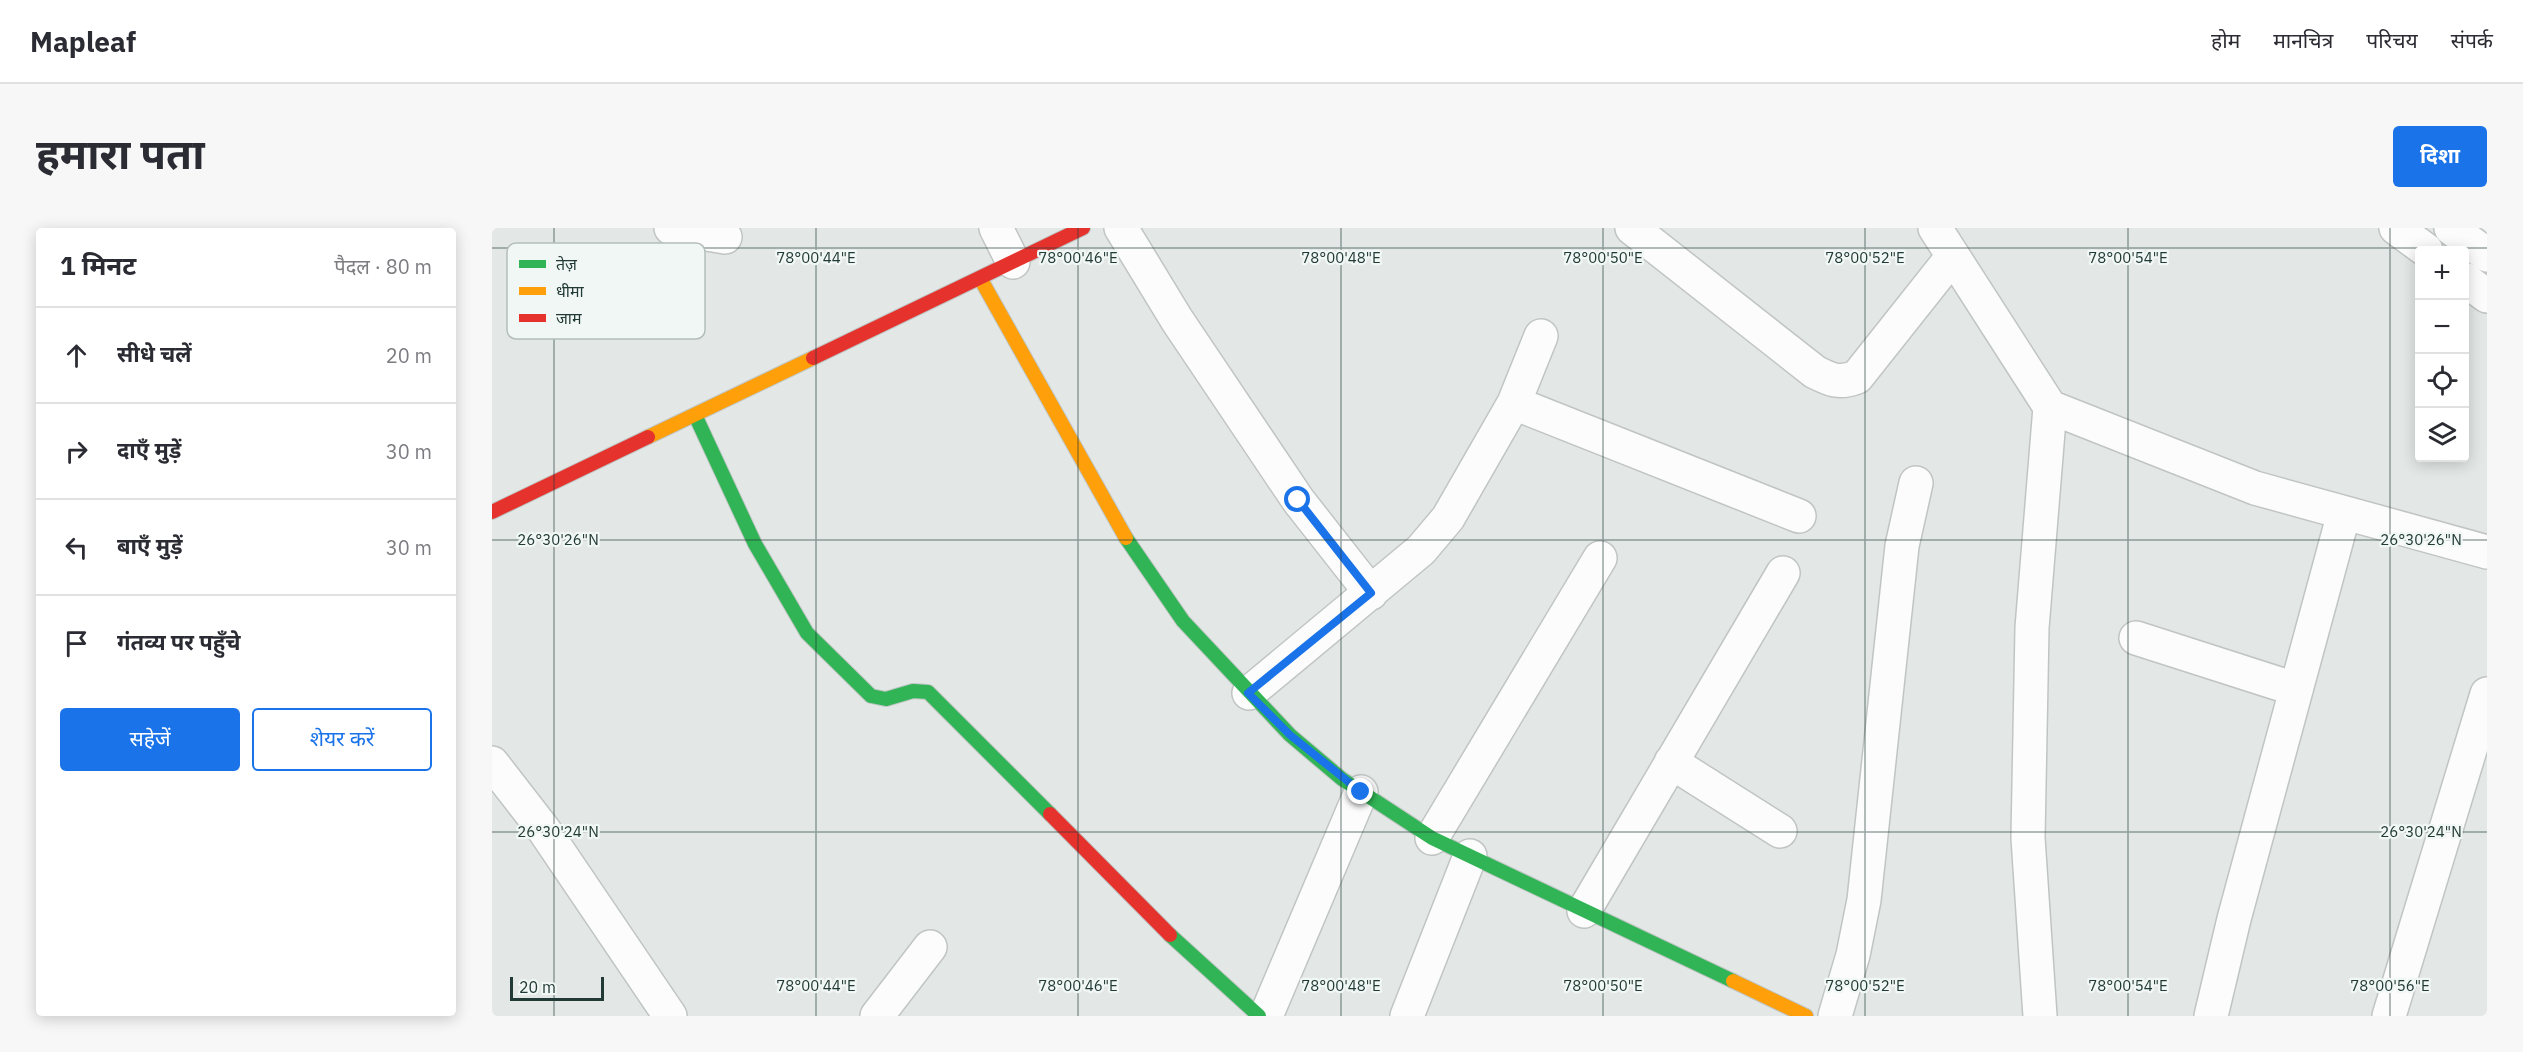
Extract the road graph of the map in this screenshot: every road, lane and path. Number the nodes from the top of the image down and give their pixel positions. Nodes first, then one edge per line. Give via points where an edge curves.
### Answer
1 (671, 228) edge
2 (996, 228) edge
3 (1083, 228) edge
4 (1120, 228) edge
5 (1632, 228) edge
6 (1935, 228) edge
7 (2396, 228) edge
8 (2451, 228) edge
9 (725, 237) dead end
10 (2421, 246) edge
11 (2487, 255) edge
12 (1953, 256) junction
13 (1013, 262) junction
14 (980, 278) junction
15 (2469, 283) edge
16 (2487, 296) edge
17 (1541, 336) dead end
18 (1514, 403) junction
19 (2050, 407) junction
20 (695, 415) junction
21 (1916, 483) dead end
22 (492, 512) edge
23 (2344, 513) junction
24 (1799, 516) dead end
25 (2487, 552) edge
26 (1600, 558) dead end
27 (1783, 573) dead end
28 (1371, 593) junction
29 (2136, 638) dead end
30 (2295, 689) junction
31 (1248, 693) junction
32 (2487, 694) edge
33 (1671, 762) junction
34 (492, 763) edge
35 (1361, 792) junction
36 (1780, 831) dead end
37 (1432, 838) junction
38 (1470, 856) junction
39 (1584, 911) junction
40 (930, 947) dead end
41 (1803, 1015) edge
42 (670, 1016) edge
43 (877, 1016) edge
44 (1259, 1016) edge
45 (1266, 1016) edge
46 (1407, 1016) edge
47 (1834, 1016) edge
48 (2040, 1016) edge
49 (2211, 1016) edge
50 (2389, 1016) edge

1 - 9 street
2 - 13 street
3 - 13 main road
4 - 28 street via 1298,500
5 - 12 street via 1815,372 1834,382 1857,377
6 - 12 street
7 - 10 street
8 - 11 street
12 - 19 street
13 - 14 main road
14 - 20 main road
14 - 31 main road via 1135,553 1183,621
15 - 16 street
17 - 18 street
18 - 24 street
18 - 28 street via 1448,518 1421,549
19 - 23 street via 2255,488
19 - 48 street via 2032,628 2028,838
20 - 22 main road
20 - 44 main road via 755,544 807,633 871,696 881,701 918,688 928,692 1171,936
21 - 47 street via 1902,546 1864,900
23 - 25 street
23 - 30 street
26 - 37 street
27 - 33 street
28 - 31 street
29 - 30 street
30 - 49 street
31 - 35 main road via 1290,735
32 - 50 street
33 - 36 street
33 - 39 street
34 - 42 street via 544,830
35 - 37 main road
35 - 45 street
37 - 38 main road
38 - 39 main road
38 - 46 street
39 - 41 main road
40 - 43 street

